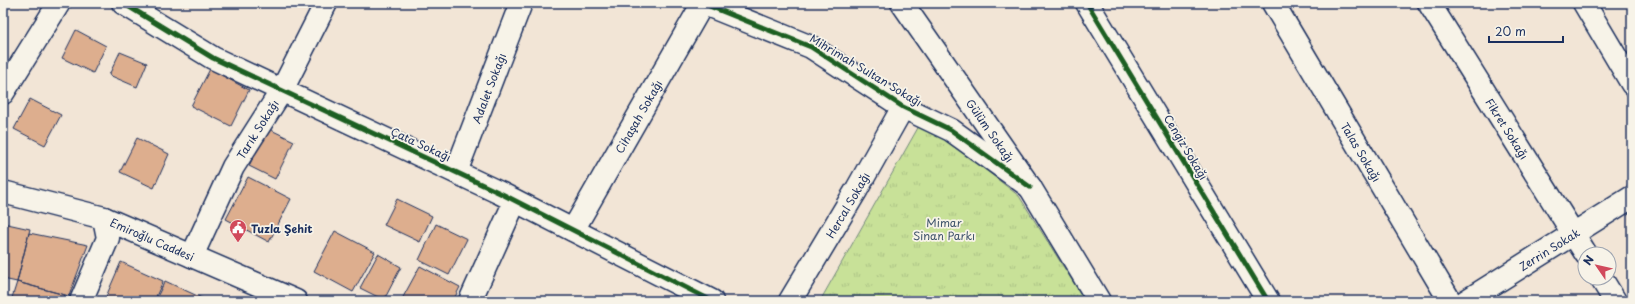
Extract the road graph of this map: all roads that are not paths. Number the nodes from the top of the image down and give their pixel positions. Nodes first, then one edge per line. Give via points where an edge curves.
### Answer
1 (59, 3) edge
2 (123, 3) edge
3 (326, 3) edge
4 (521, 3) edge
5 (703, 3) edge
6 (902, 3) edge
7 (1087, 3) edge
8 (1273, 3) edge
9 (1428, 3) edge
10 (1584, 3) edge
11 (1632, 84) edge
12 (282, 90) junction
13 (3, 94) edge
14 (903, 107) junction
15 (456, 172) junction
16 (1030, 187) junction
17 (3, 192) edge
18 (1632, 197) edge
19 (515, 201) junction
20 (104, 218) junction
21 (573, 230) junction
22 (1573, 234) junction
23 (1581, 246) edge
24 (192, 256) junction
25 (1606, 286) edge
26 (82, 301) edge
27 (296, 301) edge
28 (470, 301) edge
29 (712, 301) edge
30 (790, 301) edge
31 (1099, 301) edge
32 (1268, 301) edge
33 (1450, 301) edge
34 (1466, 301) edge
35 (1615, 301) edge

1 - 13 street
2 - 12 street, Çata Sokağı via 213,58
3 - 12 street, Tarık Sokağı
4 - 15 street, Adalet Sokağı
5 - 14 street, Mihrimah Sultan Sokağı via 811,46
5 - 21 street, Cihaşah Sokağı
6 - 16 street, Gülüm Sokağı
7 - 32 street, Cengiz Sokağı
8 - 33 street, Talas Sokağı
9 - 22 street, Fikret Sokağı
10 - 11 street
12 - 15 street, Çata Sokağı
12 - 24 street, Tarık Sokağı via 233,167
14 - 16 street, Mihrimah Sultan Sokağı via 951,130
14 - 30 street, Hercal Sokağı
15 - 19 street, Çata Sokağı
16 - 31 street, Gülüm Sokağı
17 - 20 street, Emiroğlu Caddesi
18 - 22 street, Zerrin Sokak
19 - 21 street, Çata Sokağı
19 - 28 street
20 - 24 street, Emiroğlu Caddesi
20 - 26 street via 108,238
21 - 29 street, Çata Sokağı
22 - 23 street, Fikret Sokağı
22 - 34 street, Zerrin Sokak
24 - 27 street, Emiroğlu Caddesi
25 - 35 street

